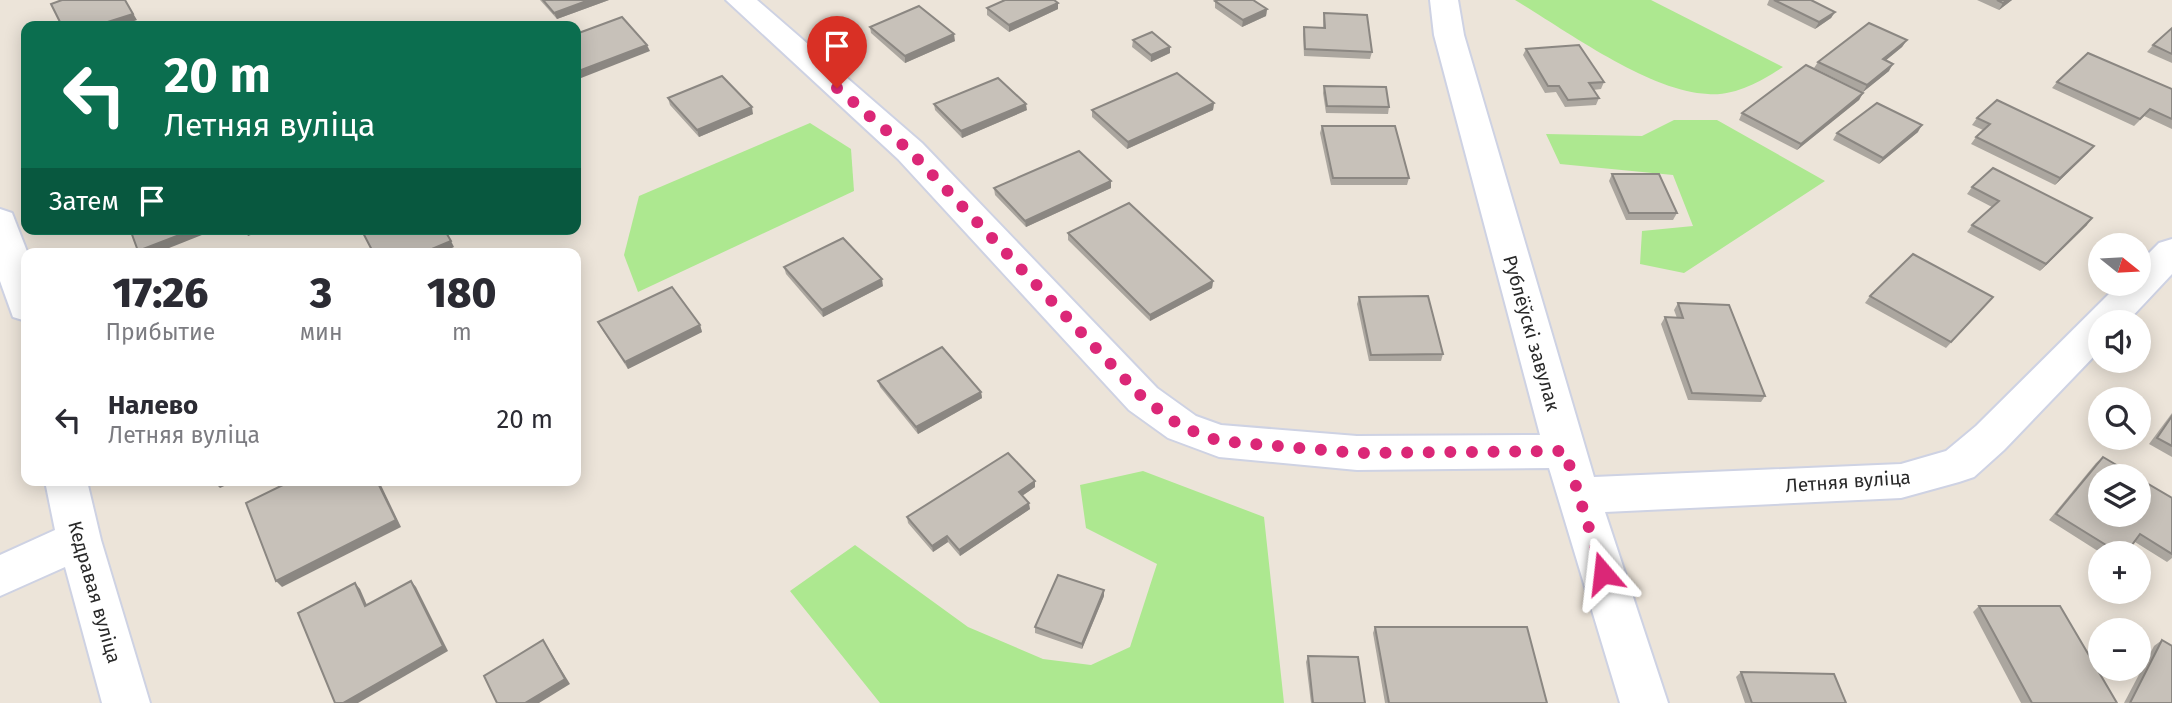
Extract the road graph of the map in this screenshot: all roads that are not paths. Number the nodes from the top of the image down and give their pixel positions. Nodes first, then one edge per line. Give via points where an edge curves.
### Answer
1 (740, 0) edge
2 (1444, 0) edge
3 (0, 221) edge
4 (2172, 253) edge
5 (21, 290) edge
6 (2116, 310) edge
7 (2088, 338) edge
8 (1565, 451) junction
9 (67, 486) edge
10 (1579, 495) junction
11 (79, 540) junction
12 (0, 576) edge
13 (126, 703) edge
14 (1644, 703) edge

1 - 8 street via 910,151 1143,398 1182,427 1219,441 1357,453
2 - 8 street, Рублёўскі завулак via 1449,35
3 - 5 street
4 - 6 street
7 - 10 street, Летняя вуліца via 1959,465 1901,481
8 - 10 street, Рублёўскі завулак
9 - 11 street, Кедравая вуліца
10 - 14 street, Рублёўскі завулак
11 - 12 street
11 - 13 street, Кедравая вуліца

